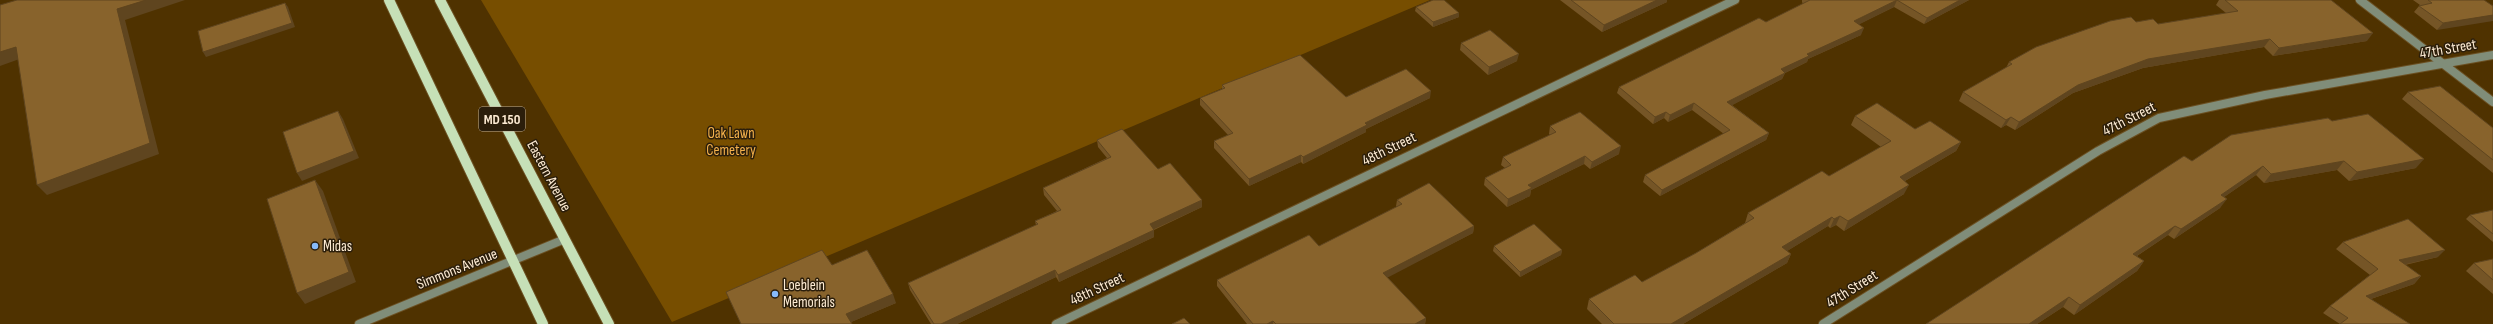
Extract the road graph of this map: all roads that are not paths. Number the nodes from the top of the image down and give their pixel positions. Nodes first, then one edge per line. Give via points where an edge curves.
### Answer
1 (389, 0) edge
2 (440, 0) edge
3 (1735, 0) edge
4 (2360, 0) edge
5 (2493, 55) edge
6 (2444, 64) junction
7 (2493, 102) edge
8 (565, 239) junction
9 (513, 261) junction
10 (359, 324) edge
11 (544, 324) edge
12 (609, 324) edge
13 (1056, 324) edge
14 (1823, 324) edge

1 - 9 main road
2 - 8 main road, Eastern Avenue / MD 150
3 - 13 street, 48th Street
4 - 6 street
5 - 6 street, 47th Street
6 - 7 street
6 - 14 street, 47th Street via 2265,95 2159,118 2098,151
8 - 9 street, Simmons Avenue
8 - 12 main road, Eastern Avenue / MD 150
9 - 10 street, Simmons Avenue
9 - 11 main road

